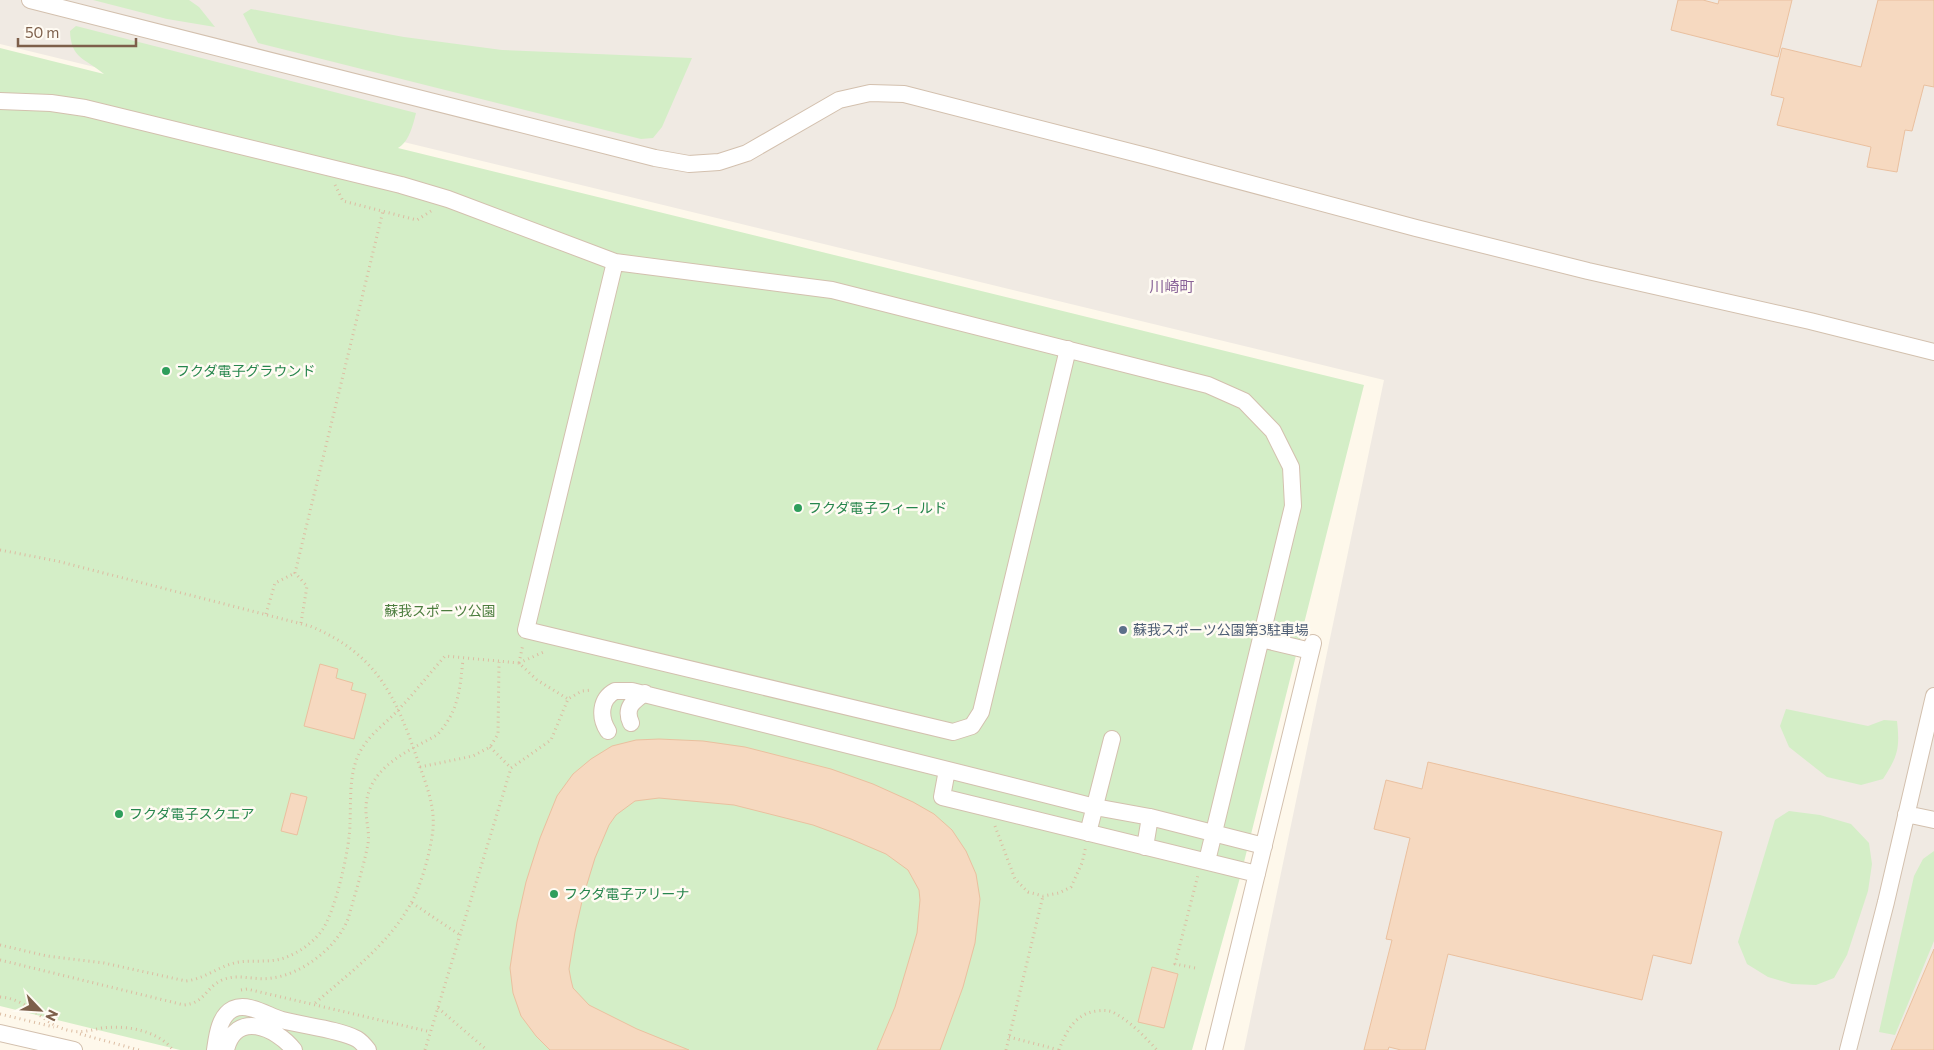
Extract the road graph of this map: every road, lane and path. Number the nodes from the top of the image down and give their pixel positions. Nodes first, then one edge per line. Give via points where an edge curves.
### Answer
1 (30, 0) edge
2 (0, 101) edge
3 (326, 166) junction
4 (448, 199) junction
5 (383, 211) junction
6 (615, 262) junction
7 (1068, 349) junction
8 (1934, 352) edge
9 (0, 550) edge
10 (295, 573) junction
11 (266, 614) junction
12 (301, 623) junction
13 (1262, 639) junction
14 (462, 659) junction
15 (500, 662) junction
16 (592, 690) dead end
17 (645, 693) junction
18 (1934, 696) edge
19 (568, 699) junction
20 (399, 710) junction
21 (631, 723) dead end
22 (608, 731) dead end
23 (1112, 739) dead end
24 (490, 747) junction
25 (414, 748) junction
26 (420, 767) junction
27 (511, 768) junction
28 (947, 770) junction
29 (983, 807) junction
30 (1095, 807) junction
31 (1906, 814) junction
32 (1150, 817) junction
33 (1934, 820) edge
34 (1088, 832) junction
35 (1213, 834) junction
36 (1264, 846) junction
37 (1146, 847) junction
38 (1204, 861) junction
39 (1257, 874) junction
40 (1043, 896) junction
41 (412, 903) junction
42 (460, 935) junction
43 (0, 945) edge
44 (0, 960) edge
45 (1195, 968) dead end
46 (0, 998) edge
47 (313, 1005) dead end
48 (438, 1008) junction
49 (0, 1033) edge
50 (1010, 1037) junction
51 (74, 1050) edge
52 (173, 1050) edge
53 (215, 1050) edge
54 (226, 1050) edge
55 (294, 1050) edge
56 (368, 1050) edge
57 (425, 1050) edge
58 (487, 1050) edge
59 (1006, 1050) edge
60 (1059, 1050) edge
61 (1157, 1050) edge
62 (1214, 1050) edge
63 (1848, 1050) edge

1 - 8 street via 688,164 719,162 747,152 839,100 870,93 904,94 1464,240
2 - 3 street via 84,108
3 - 4 street
3 - 5 path via 343,201
4 - 5 path via 418,220
4 - 6 street
5 - 10 path
6 - 7 street via 832,290
6 - 7 street via 526,630 953,732 972,726 981,712
7 - 13 street via 1208,384 1244,401 1273,431 1290,467 1293,506
9 - 11 path via 57,561
10 - 11 path via 275,583
10 - 12 path via 307,586
11 - 12 path
12 - 20 path via 328,634 358,655 382,681
13 - 35 street
13 - 36 street via 1312,647
14 - 15 path
14 - 20 path via 445,656
14 - 25 path via 460,694 453,712 436,735
15 - 19 path via 519,663 537,680
15 - 24 path via 498,734
16 - 19 path via 582,691
17 - 21 street via 630,705
17 - 22 street via 623,690 609,694 602,713 603,724
17 - 28 street
18 - 31 street
19 - 27 path via 551,740
20 - 25 path
20 - 43 path via 373,733 358,755 352,783 348,849 332,906 319,934 296,953 279,960 229,964 186,981 97,961 57,958
23 - 30 street
24 - 26 path via 473,756
24 - 27 path
25 - 26 path
25 - 44 path via 389,762 370,791 366,810 368,842 344,929 325,952 296,970 271,979 229,978 211,987 196,1003 184,1005
26 - 41 path via 432,809 433,828
27 - 42 path
28 - 29 street via 942,797
28 - 30 street
29 - 34 street
29 - 40 path via 996,829 1015,879 1028,892
30 - 32 street
30 - 34 street
31 - 33 street
31 - 63 street
32 - 35 street
32 - 37 street
34 - 37 street
34 - 40 path via 1082,863 1071,888
35 - 36 street
35 - 38 street
36 - 39 street
37 - 38 street
38 - 39 street
38 - 45 path via 1175,964
39 - 62 street
40 - 50 path
41 - 42 path
41 - 47 path via 393,933
42 - 48 path
46 - 52 path via 25,1004 60,1028 80,1032 134,1028 158,1038
48 - 57 path
48 - 58 path
49 - 51 street
50 - 59 path
50 - 60 path
53 - 56 street via 223,1019 234,1008 241,1007 348,1036 363,1043
54 - 55 street via 234,1031 247,1026 276,1033
60 - 61 path via 1074,1021 1090,1012 1106,1010 1115,1013

